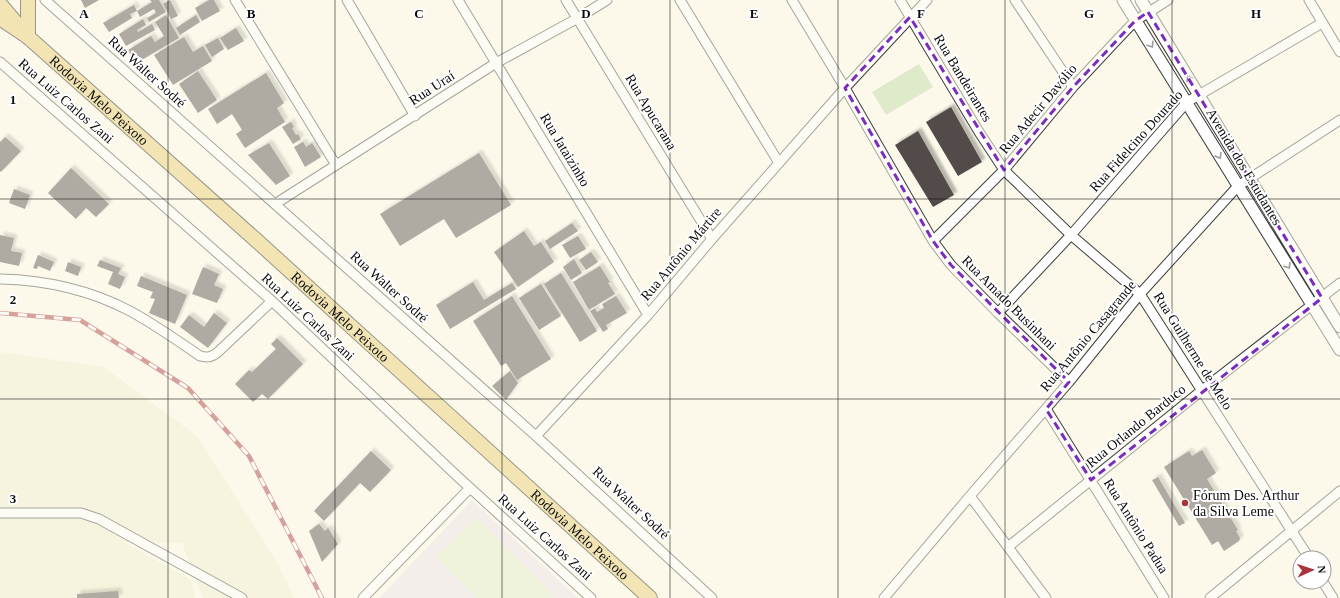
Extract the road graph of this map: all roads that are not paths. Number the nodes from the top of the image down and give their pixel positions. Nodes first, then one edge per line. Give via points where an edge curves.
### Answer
1 (28, 0) edge
2 (45, 0) edge
3 (235, 0) edge
4 (347, 0) edge
5 (458, 0) edge
6 (566, 0) edge
7 (607, 0) edge
8 (680, 0) edge
9 (792, 0) edge
10 (900, 0) edge
11 (927, 0) edge
12 (1015, 0) edge
13 (1123, 0) edge
14 (1141, 0) edge
15 (1168, 0) edge
16 (1309, 0) edge
17 (0, 4) edge
18 (1148, 12) junction
19 (910, 17) junction
20 (0, 18) edge
21 (578, 18) junction
22 (1135, 21) junction
23 (1322, 23) junction
24 (28, 37) junction
25 (1340, 52) edge
26 (0, 62) edge
27 (496, 63) junction
28 (1072, 87) junction
29 (845, 88) junction
30 (1199, 94) junction
31 (1187, 102) junction
32 (416, 116) junction
33 (1340, 120) edge
34 (779, 163) junction
35 (336, 165) junction
36 (1004, 170) junction
37 (1249, 178) junction
38 (1238, 186) junction
39 (275, 204) junction
40 (1071, 235) junction
41 (712, 239) junction
42 (933, 241) junction
43 (0, 279) edge
44 (1340, 283) edge
45 (1140, 294) junction
46 (1322, 298) junction
47 (272, 301) junction
48 (1312, 305) junction
49 (998, 313) junction
50 (648, 314) junction
51 (1340, 327) edge
52 (1340, 350) edge
53 (1069, 382) junction
54 (1201, 391) junction
55 (1046, 409) junction
56 (536, 436) junction
57 (1091, 480) junction
58 (470, 488) junction
59 (1340, 491) edge
60 (970, 496) junction
61 (0, 513) edge
62 (1292, 530) junction
63 (1008, 547) junction
64 (1304, 550) edge
65 (242, 598) edge
66 (363, 598) edge
67 (591, 598) edge
68 (650, 598) edge
69 (712, 598) edge
70 (884, 598) edge
71 (1046, 598) edge
72 (1164, 598) edge
73 (1210, 598) edge

1 - 24 main road
2 - 39 street, Rua Walter Sodré
3 - 35 street
4 - 32 street
5 - 27 street, Rua Jataizinho
6 - 21 street, Rua Apucarana
7 - 21 street, Rua Uraí
8 - 34 street
9 - 29 street, Rua Amado Businhani
10 - 19 street, Rua Bandeirantes
11 - 19 street, Rua Antônio Mártire
12 - 28 street
13 - 22 street, Avenida dos Estudantes
14 - 18 street, Avenida dos Estudantes
15 - 18 street, Rua Adecir Davólio
16 - 23 street
17 - 24 main road, Rodovia Melo Peixoto
18 - 22 street, Rua Adecir Davólio
30 -> 18 street, Avenida dos Estudantes
19 - 29 street, Rua Antônio Mártire
19 - 36 street, Rua Bandeirantes
20 - 24 main road, Rodovia Melo Peixoto
21 - 27 street, Rua Uraí
21 - 41 street, Rua Apucarana
22 - 28 street, Rua Adecir Davólio
22 -> 31 street, Avenida dos Estudantes
23 - 25 street
23 - 30 street, Rua Fidelcino Dourado
24 - 68 main road, Rodovia Melo Peixoto
26 - 47 street, Rua Luiz Carlos Zani
27 - 32 street, Rua Uraí
27 - 50 street, Rua Jataizinho
28 - 36 street, Rua Adecir Davólio
29 - 34 street, Rua Antônio Mártire
29 - 42 street, Rua Amado Businhani
30 - 31 street, Rua Fidelcino Dourado
30 - 37 street, Avenida dos Estudantes
31 -> 38 street, Avenida dos Estudantes
31 - 40 street, Rua Fidelcino Dourado
32 - 35 street, Rua Uraí
33 - 37 street, Rua Antônio Casagrande
34 - 41 street, Rua Antônio Mártire
35 - 39 street, Rua Uraí
36 - 40 street, Rua Guilherme de Melo
36 - 42 street, Rua Adecir Davólio
37 - 38 street, Rua Antônio Casagrande
37 - 46 street, Avenida dos Estudantes
38 - 45 street, Rua Antônio Casagrande
38 -> 48 street, Avenida dos Estudantes
39 - 56 street, Rua Walter Sodré
40 - 45 street, Rua Guilherme de Melo
40 - 49 street, Rua Fidelcino Dourado
41 - 50 street, Rua Antônio Mártire
42 - 49 street, Rua Amado Businhani via 951,265
43 - 47 street via 46,282 112,303 151,323 200,356 207,358 218,352
44 - 46 street, Rua Orlando Barduco
45 - 53 street, Rua Antônio Casagrande
45 - 54 street, Rua Guilherme de Melo
46 - 48 street, Rua Orlando Barduco
46 - 51 street, Avenida dos Estudantes
47 - 58 street, Rua Luiz Carlos Zani
48 - 52 street, Avenida dos Estudantes
48 - 54 street, Rua Orlando Barduco
49 - 53 street, Rua Amado Businhani
50 - 56 street, Rua Antônio Mártire
53 - 55 street, Rua Antônio Casagrande
54 - 57 street, Rua Orlando Barduco
54 - 62 street, Rua Guilherme de Melo
55 - 57 street, Rua Antônio Padua
55 - 60 street, Rua Antônio Casagrande
56 - 69 street, Rua Walter Sodré
57 - 63 street, Rua Orlando Barduco
57 - 72 street, Rua Antônio Padua
58 - 66 street
58 - 67 street, Rua Luiz Carlos Zani
59 - 62 street
60 - 63 street
60 - 70 street, Rua Antônio Casagrande
61 - 65 street via 81,513 100,519
62 - 64 street, Rua Guilherme de Melo
62 - 73 street
63 - 71 street

